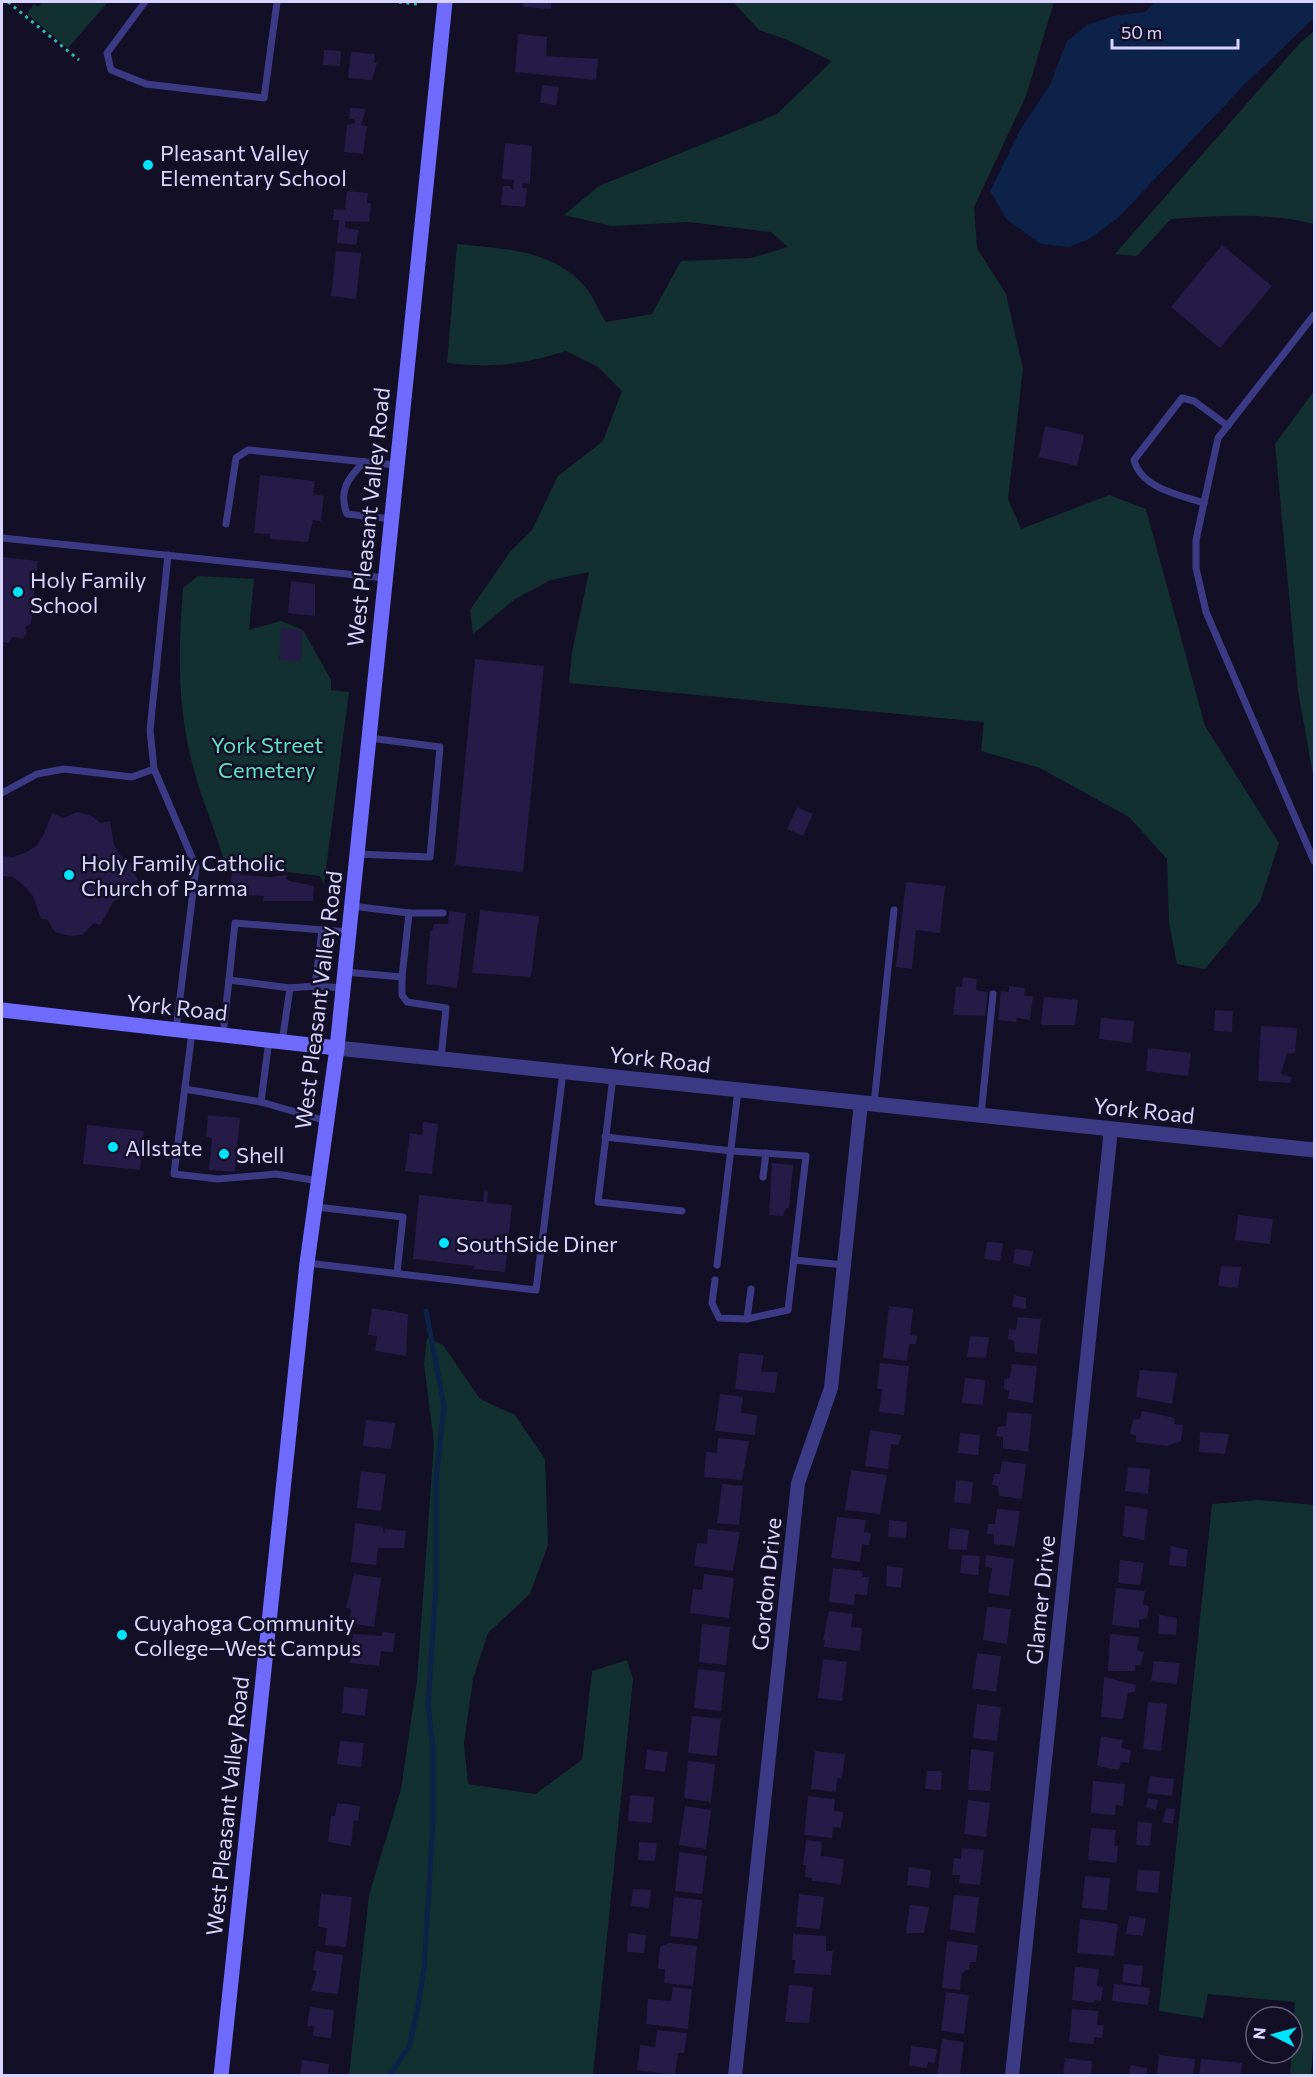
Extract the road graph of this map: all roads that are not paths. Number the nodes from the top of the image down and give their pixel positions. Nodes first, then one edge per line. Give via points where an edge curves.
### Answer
1 (145, 2) edge
2 (277, 2) edge
3 (444, 2) edge
4 (1314, 315) edge
5 (1228, 426) junction
6 (364, 462) junction
7 (396, 465) junction
8 (1204, 503) junction
9 (391, 519) junction
10 (226, 524) dead end
11 (2, 538) edge
12 (168, 555) junction
13 (385, 578) junction
14 (368, 738) junction
15 (154, 769) junction
16 (2, 793) edge
17 (357, 854) junction
18 (1314, 861) edge
19 (352, 906) junction
20 (894, 910) dead end
21 (409, 913) junction
22 (443, 913) dead end
23 (322, 930) junction
24 (349, 932) junction
25 (402, 977) junction
26 (229, 980) junction
27 (344, 980) junction
28 (315, 986) junction
29 (290, 988) junction
30 (993, 994) dead end
31 (2, 1010) edge
32 (176, 1030) junction
33 (192, 1032) junction
34 (223, 1035) junction
35 (276, 1041) junction
36 (337, 1048) junction
37 (441, 1059) junction
38 (563, 1072) junction
39 (612, 1077) junction
40 (185, 1089) junction
41 (738, 1090) junction
42 (261, 1102) junction
43 (867, 1104) junction
44 (981, 1116) junction
45 (327, 1121) junction
46 (1111, 1129) junction
47 (605, 1137) junction
48 (1314, 1150) edge
49 (732, 1151) junction
50 (766, 1153) junction
51 (763, 1177) dead end
52 (319, 1181) junction
53 (316, 1207) junction
54 (682, 1211) dead end
55 (794, 1260) junction
56 (307, 1263) junction
57 (717, 1265) dead end
58 (844, 1265) junction
59 (397, 1273) junction
60 (715, 1280) dead end
61 (751, 1288) dead end
62 (747, 1319) junction
63 (221, 2076) edge
64 (735, 2076) edge
65 (1012, 2076) edge

1 - 2 lane via 107,53 111,70 146,84 264,98
3 - 7 main road, West Pleasant Valley Road
4 - 5 lane
5 - 8 lane via 1218,438
5 - 8 lane via 1194,401 1182,398 1134,460 1136,470 1155,484
6 - 7 lane
6 - 9 lane via 348,478 344,489 347,514
6 - 10 lane via 248,450 241,453 236,458
7 - 9 main road, West Pleasant Valley Road
8 - 18 lane via 1196,540 1196,568 1206,612
9 - 13 main road, West Pleasant Valley Road
11 - 12 lane
12 - 13 lane
12 - 15 lane via 150,730
13 - 14 main road, West Pleasant Valley Road
14 - 17 main road, West Pleasant Valley Road
14 - 17 lane via 440,747 430,857
15 - 16 lane via 132,777 64,769 37,774
15 - 32 lane via 196,867
17 - 19 main road, West Pleasant Valley Road
19 - 21 lane
19 - 24 main road, West Pleasant Valley Road
20 - 43 lane
21 - 22 lane
21 - 25 lane
23 - 24 lane
23 - 26 lane via 235,923
23 - 28 lane
24 - 27 main road, West Pleasant Valley Road
25 - 27 lane
25 - 37 lane via 402,995 407,1002 446,1008
26 - 29 lane
26 - 34 lane
27 - 28 lane
27 - 36 main road, West Pleasant Valley Road
28 - 29 lane
29 - 35 lane
30 - 44 lane
31 - 32 main road, York Road
32 - 33 main road, York Road
33 - 34 main road, York Road
33 - 40 lane
34 - 35 main road, York Road
35 - 36 main road, York Road
35 - 42 lane
36 - 37 street, York Road
36 - 45 main road, West Pleasant Valley Road
37 - 38 street, York Road
38 - 39 street, York Road
38 - 59 lane via 536,1290
39 - 41 street, York Road
39 - 47 lane
40 - 42 lane
40 - 52 lane via 174,1174 218,1179 276,1174
41 - 43 street, York Road
41 - 49 lane
42 - 45 lane
43 - 44 street, York Road
43 - 58 street, Gordon Drive
44 - 46 street, York Road
45 - 52 main road, West Pleasant Valley Road
46 - 48 street, York Road
46 - 65 street, Glamer Drive
47 - 49 lane
47 - 54 lane via 598,1202
49 - 50 lane
49 - 57 lane
50 - 51 lane
50 - 55 lane via 806,1156
52 - 53 main road, West Pleasant Valley Road
53 - 56 main road, West Pleasant Valley Road
53 - 59 lane via 403,1217
55 - 58 lane
55 - 62 lane via 788,1310
56 - 59 lane
56 - 63 main road, West Pleasant Valley Road
58 - 64 street, Gordon Drive via 831,1388 798,1483
60 - 62 lane via 712,1303 719,1318
61 - 62 lane

